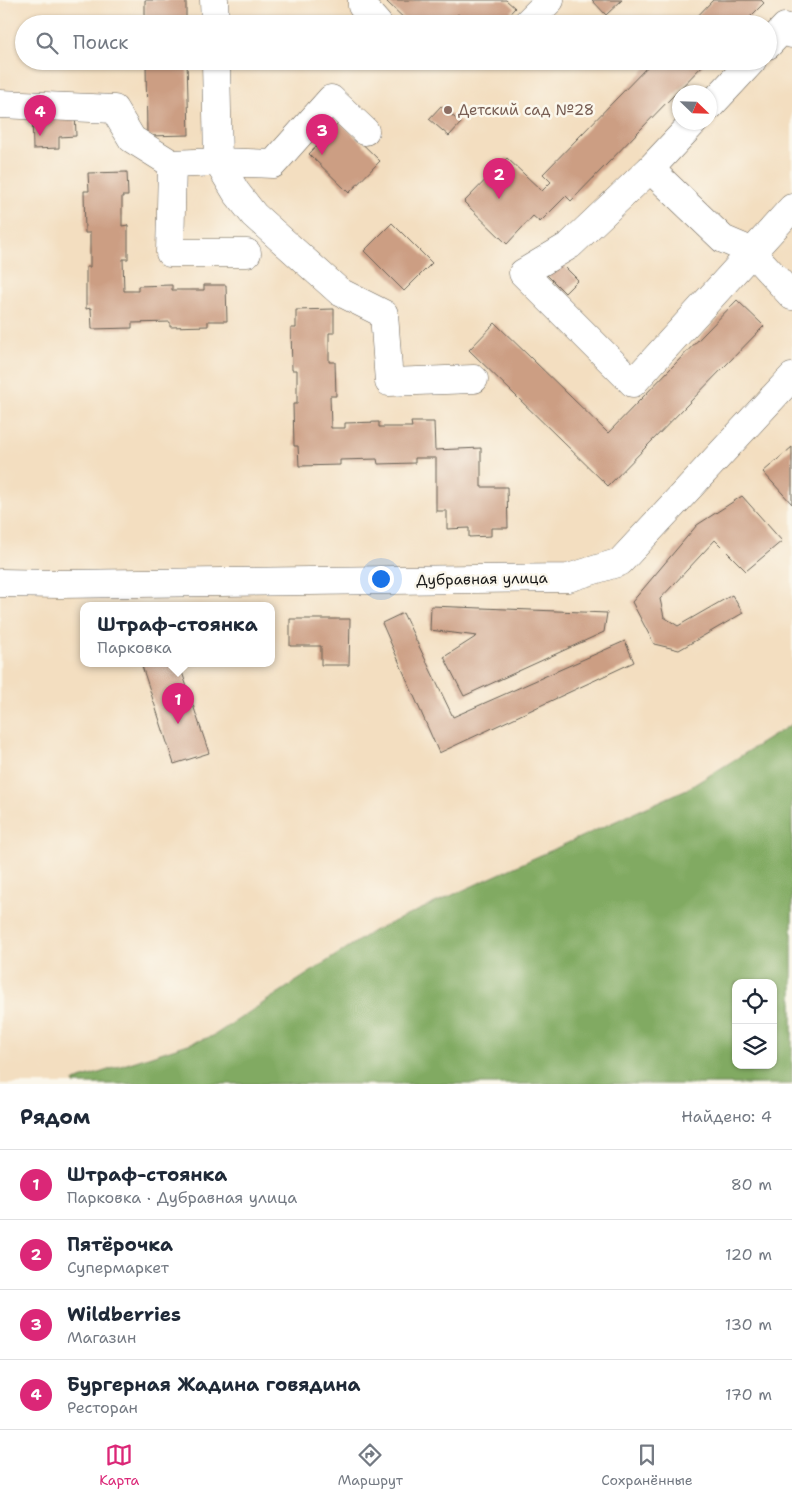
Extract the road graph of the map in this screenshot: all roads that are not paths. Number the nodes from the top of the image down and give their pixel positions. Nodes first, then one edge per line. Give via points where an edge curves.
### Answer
1 (214, 0) edge
2 (362, 0) edge
3 (550, 0) edge
4 (215, 15) edge
5 (370, 15) edge
6 (535, 15) edge
7 (792, 34) edge
8 (777, 35) edge
9 (216, 70) edge
10 (744, 70) edge
11 (717, 98) edge
12 (0, 104) edge
13 (687, 130) edge
14 (365, 131) dead end
15 (218, 162) junction
16 (172, 164) junction
17 (650, 169) junction
18 (792, 208) edge
19 (751, 252) junction
20 (247, 253) dead end
21 (792, 296) edge
22 (792, 378) edge
23 (474, 379) dead end
24 (0, 583) edge

1 - 4 street
2 - 5 street via 362,6
3 - 6 street
7 - 8 street via 785,27
9 - 15 street
10 - 11 street
12 - 16 street via 114,109 132,139
13 - 17 street
14 - 15 street via 331,99 272,164
15 - 16 street
15 - 23 street via 254,215 340,292 384,314 389,382
16 - 20 street via 170,252
17 - 19 street via 723,239
17 - 19 street via 570,245 522,272 633,383
18 - 19 street
19 - 21 street
22 - 24 street, Дубравная улица via 620,562 568,578

